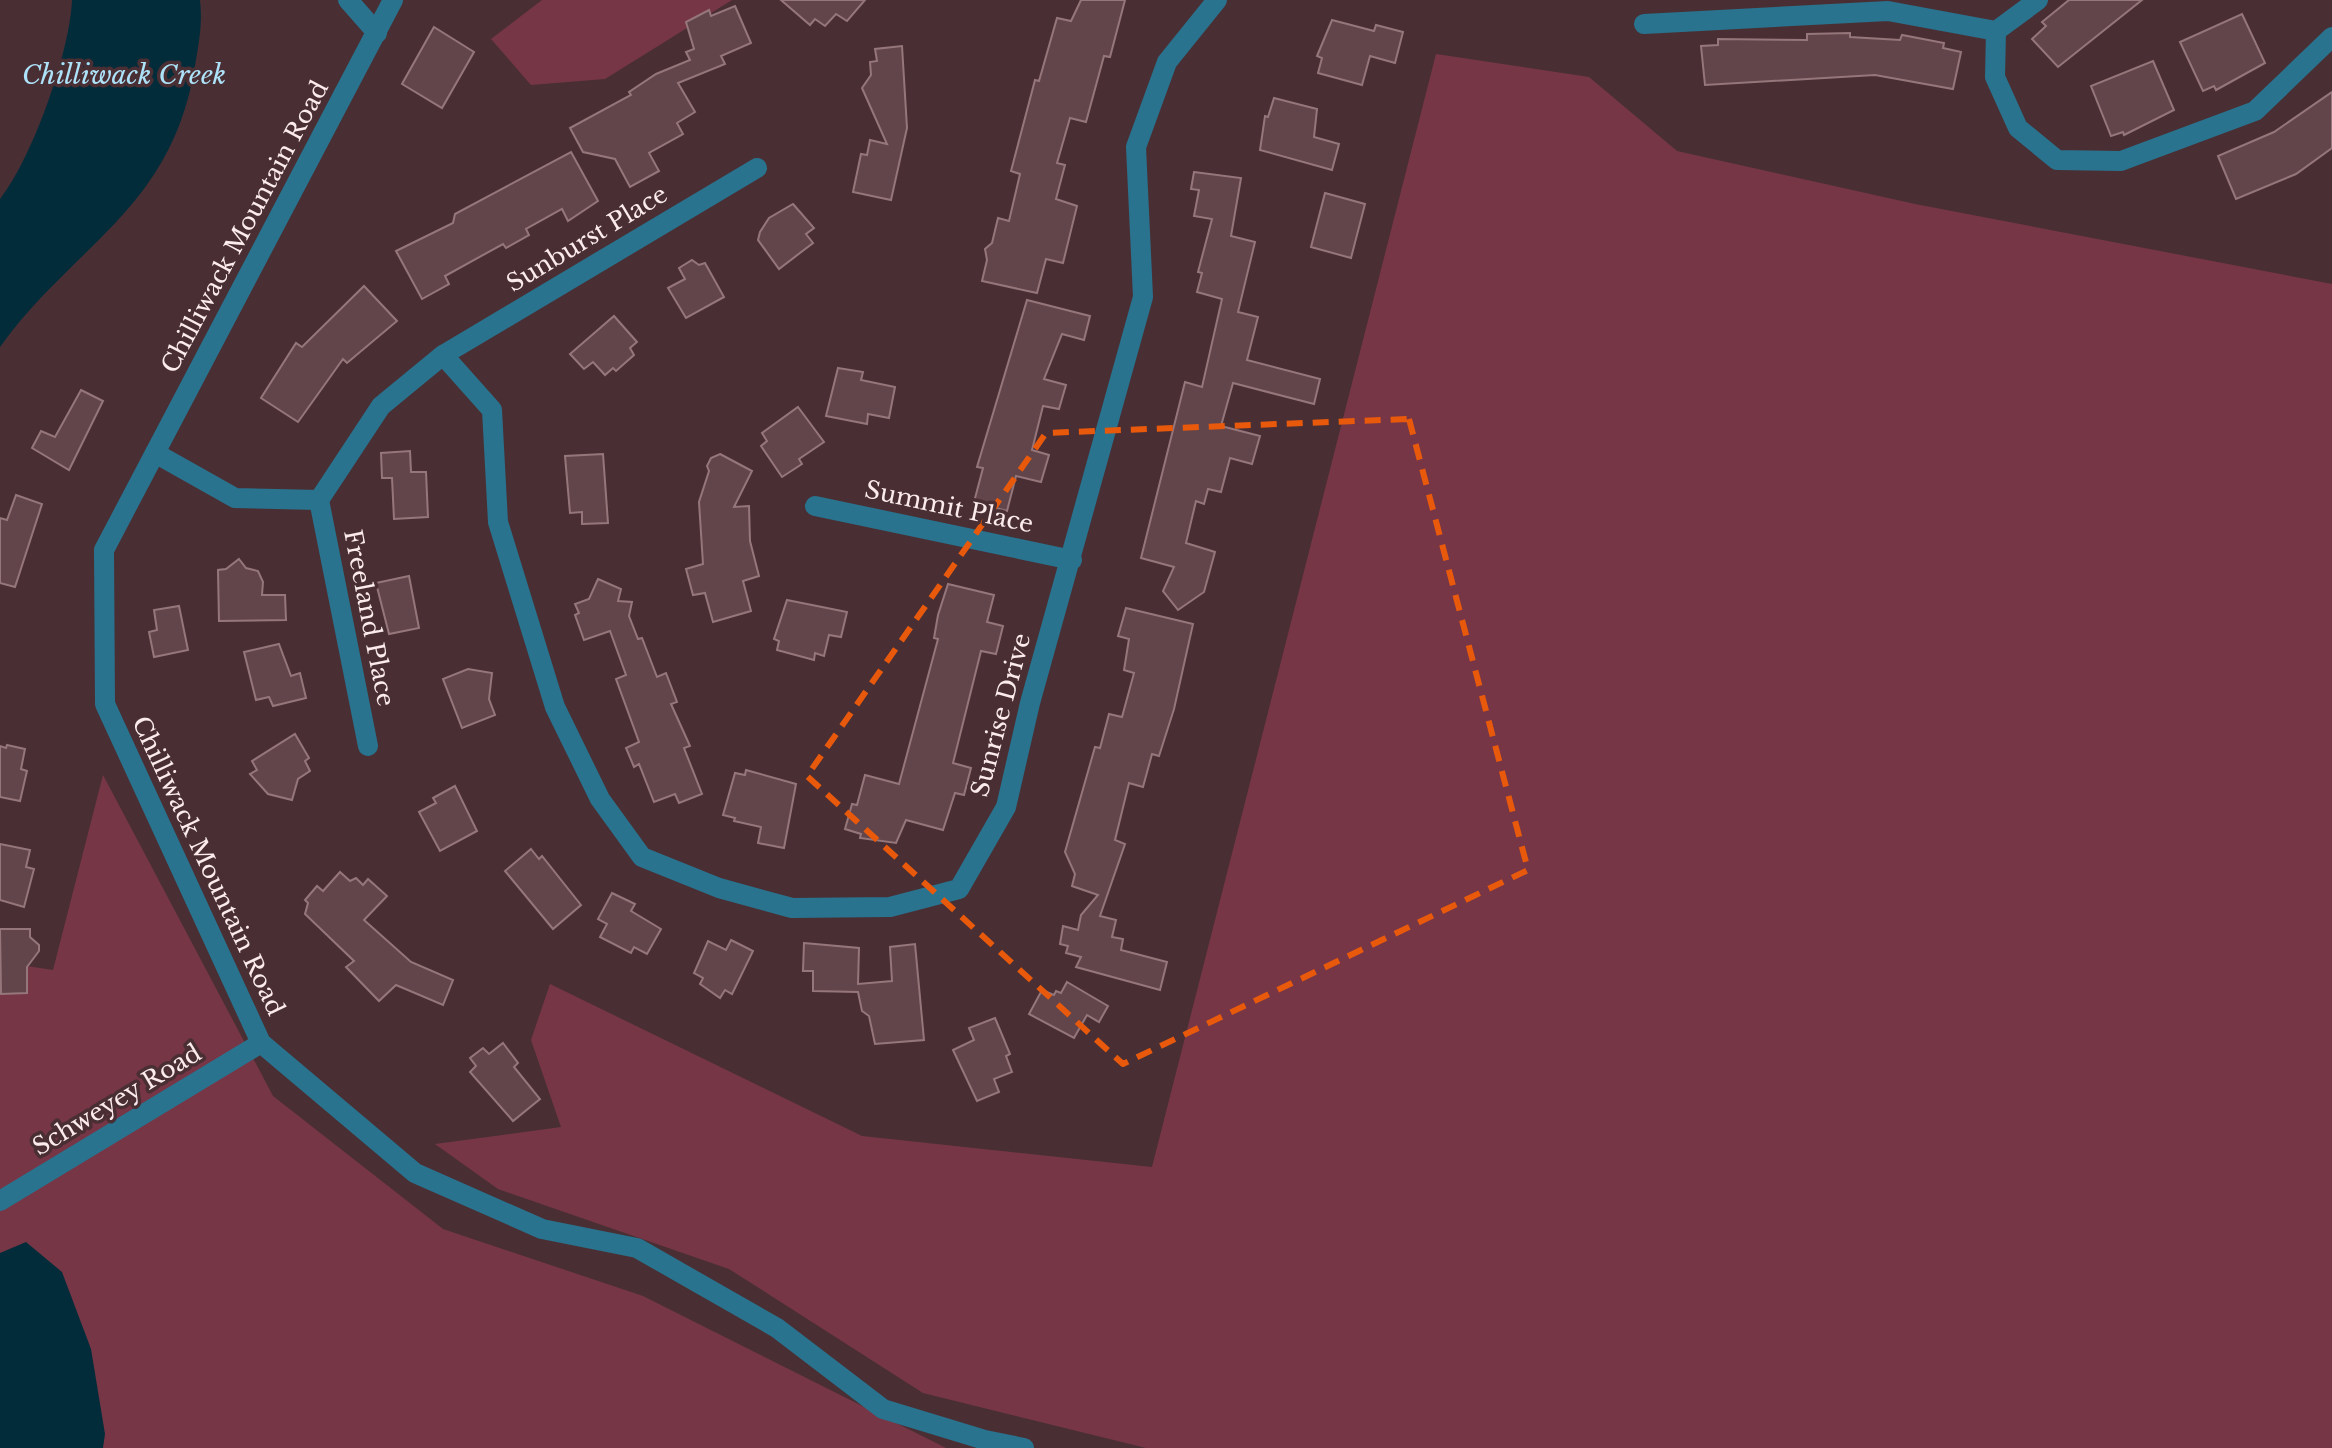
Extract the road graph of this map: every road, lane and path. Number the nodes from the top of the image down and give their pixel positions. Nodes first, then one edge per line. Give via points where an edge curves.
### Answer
1 (348, 0) edge
2 (393, 0) edge
3 (1217, 0) edge
4 (2038, 0) edge
5 (1644, 24) dead end
6 (1996, 31) junction
7 (377, 33) junction
8 (2332, 37) edge
9 (757, 168) dead end
10 (443, 355) junction
11 (155, 453) junction
12 (319, 500) junction
13 (815, 506) dead end
14 (1072, 560) junction
15 (368, 746) dead end
16 (261, 1043) junction
17 (0, 1201) edge
18 (1024, 1448) edge

1 - 7 street
2 - 7 street, Chilliwack Mountain Road
3 - 14 street, Sunrise Drive via 1167,62 1136,147 1143,297
4 - 6 street
5 - 6 street via 1888,11
6 - 8 street via 1995,77 2018,128 2057,160 2121,161 2255,111
7 - 11 street, Chilliwack Mountain Road
9 - 10 street, Sunburst Place
10 - 12 street via 381,406
10 - 14 street, Sunrise Drive via 492,410 498,522 555,707 600,799 642,857 719,888 792,908 890,907 959,889 1006,807
11 - 12 street via 235,498
11 - 16 street, Chilliwack Mountain Road via 104,550 105,704
12 - 15 street, Freeland Place
13 - 14 street, Summit Place
16 - 17 street, Schweyey Road
16 - 18 street, Chilliwack Mountain Road via 415,1173 542,1229 637,1248 777,1328 883,1409

